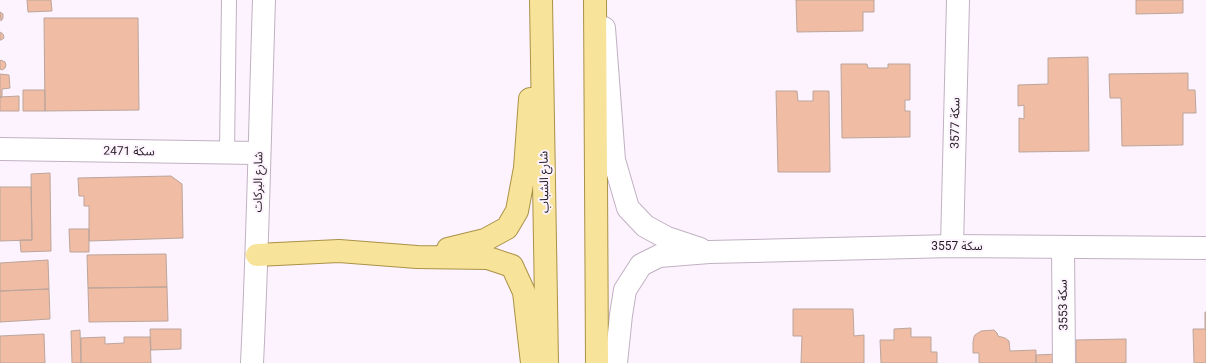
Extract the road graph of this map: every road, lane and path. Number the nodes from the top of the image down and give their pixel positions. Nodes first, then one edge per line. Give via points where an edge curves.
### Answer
1 (229, 0) edge
2 (264, 0) edge
3 (538, 0) edge
4 (541, 0) edge
5 (595, 0) edge
6 (602, 0) edge
7 (958, 0) edge
8 (0, 149) edge
9 (227, 152) junction
10 (258, 153) junction
11 (952, 246) junction
12 (1063, 247) junction
13 (1206, 248) edge
14 (709, 252) junction
15 (257, 255) junction
16 (417, 257) junction
17 (252, 363) edge
18 (532, 363) edge
19 (548, 363) edge
20 (597, 363) edge
21 (616, 363) edge
22 (1064, 363) edge

1 - 9 lane
2 - 10 street, شارع البركات
3 - 16 main road via 525,168 517,211 507,228 485,240
4 - 19 main road, شارع الشباب
5 - 20 main road
6 - 14 street via 614,160 628,208 645,226 666,238
7 - 11 street, سكة 3577
8 - 9 street, سكة 2471
9 - 10 street, سكة 2471
10 - 15 street, شارع البركات
11 - 12 street, سكة 3557
11 - 14 street, سكة 3557
12 - 13 street, سكة 3557
12 - 22 street, سكة 3553
14 - 21 street, سكة 3557 via 659,256 641,265 625,290
15 - 16 main road via 339,251
15 - 17 street, شارع البركات
16 - 18 main road via 488,258 512,266 524,292

